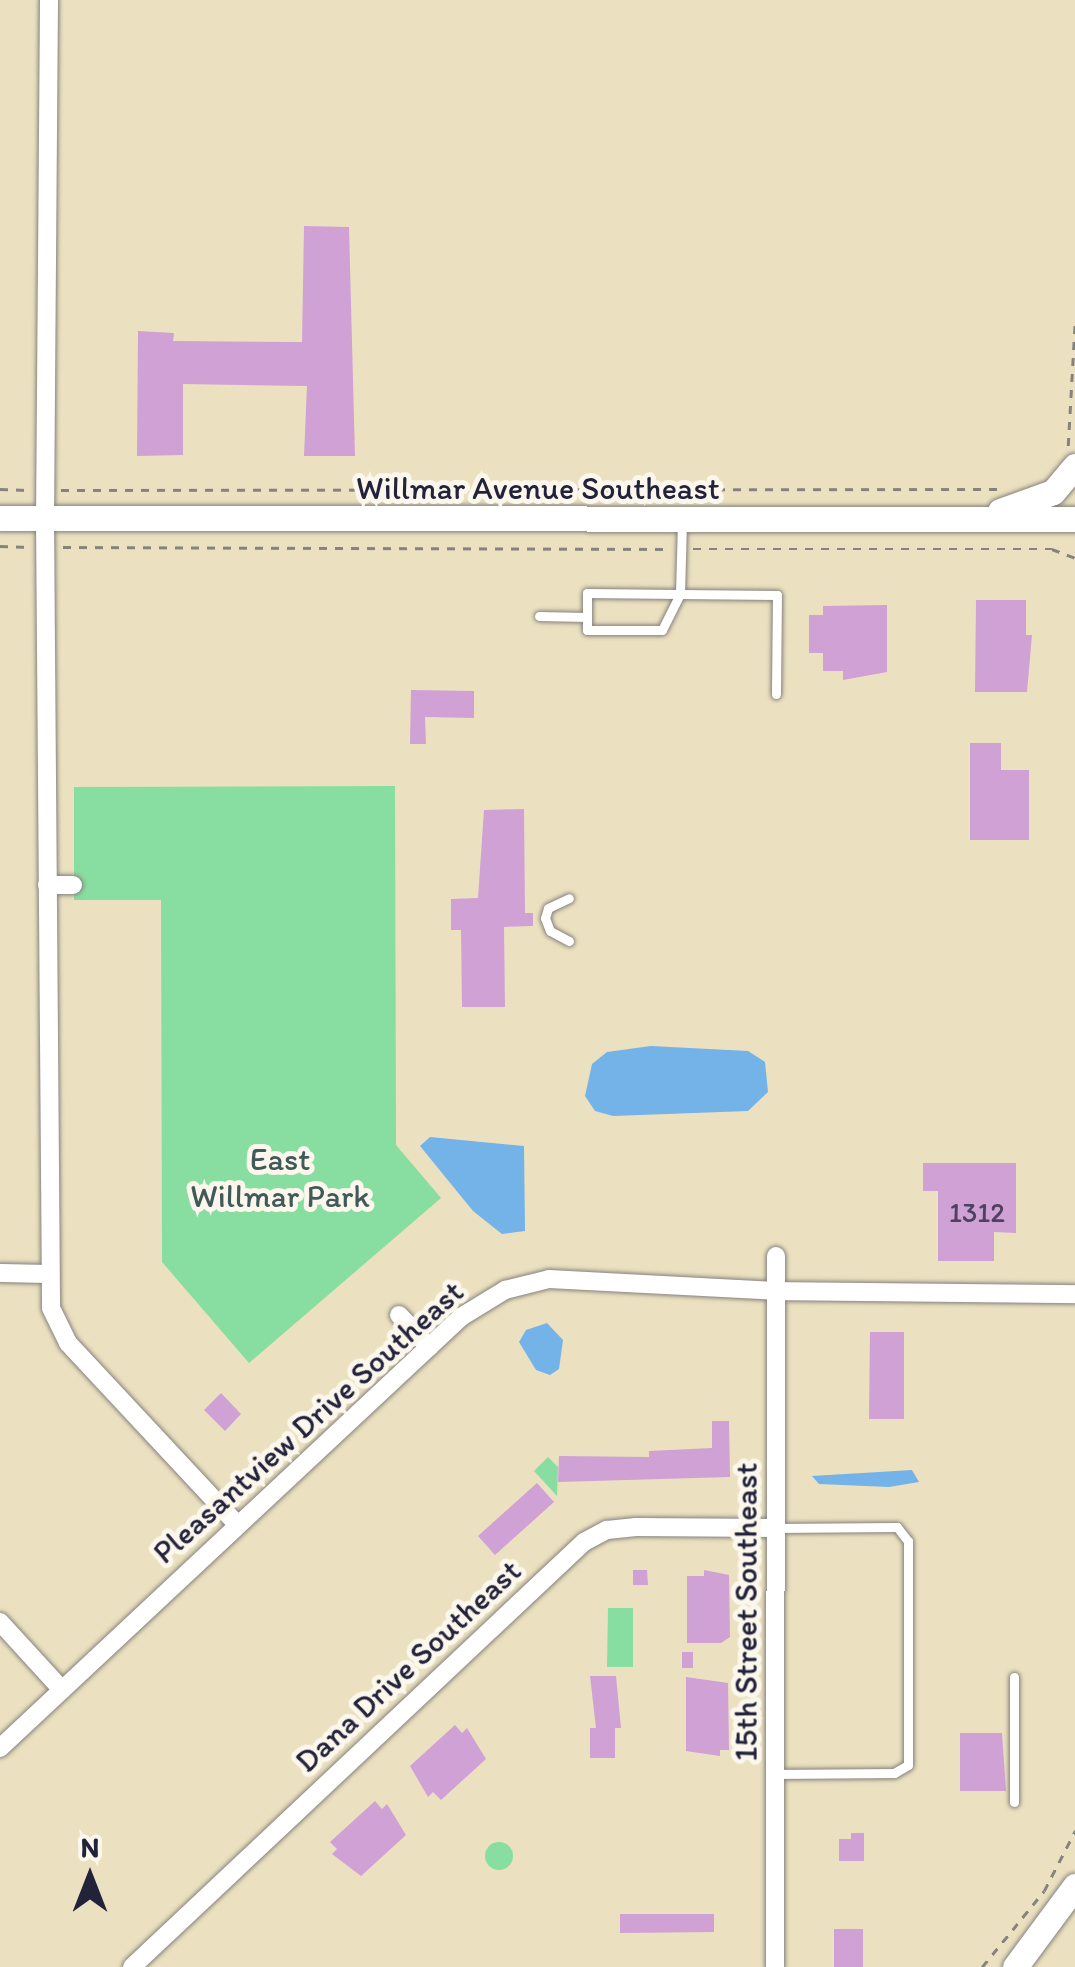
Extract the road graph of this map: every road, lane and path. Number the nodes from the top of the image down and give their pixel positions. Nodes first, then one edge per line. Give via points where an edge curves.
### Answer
1 (49, 0) edge
2 (1075, 320) edge
3 (1070, 460) edge
4 (0, 489) edge
5 (1000, 489) dead end
6 (45, 490) junction
7 (0, 518) edge
8 (45, 518) junction
9 (682, 520) junction
10 (949, 520) junction
11 (1075, 520) edge
12 (0, 546) edge
13 (45, 547) junction
14 (681, 549) junction
15 (1074, 555) edge
16 (680, 594) junction
17 (539, 616) dead end
18 (587, 616) junction
19 (776, 694) dead end
20 (47, 885) junction
21 (72, 885) dead end
22 (569, 898) dead end
23 (569, 942) dead end
24 (776, 1256) dead end
25 (0, 1273) edge
26 (50, 1274) junction
27 (776, 1291) junction
28 (1075, 1294) edge
29 (399, 1316) dead end
30 (428, 1347) junction
31 (237, 1524) junction
32 (776, 1528) junction
33 (0, 1622) edge
34 (1014, 1676) dead end
35 (62, 1690) junction
36 (0, 1748) edge
37 (776, 1774) junction
38 (1014, 1802) dead end
39 (1075, 1831) edge
40 (1075, 1886) edge
41 (132, 1967) edge
42 (775, 1967) edge
43 (982, 1967) edge
44 (1015, 1967) edge

1 - 6 street
2 - 3 path
3 - 10 main road via 1053,492
4 - 6 path
5 - 6 path
6 - 8 street
7 - 8 main road, Willmar Avenue Southeast
8 - 9 main road, Willmar Avenue Southeast
8 - 13 street
9 - 10 main road, Willmar Avenue Southeast
9 - 14 lane
10 - 11 main road, Willmar Avenue Southeast
12 - 13 path
13 - 14 path
13 - 20 street
14 - 15 path via 1052,549
14 - 16 lane
16 - 18 lane via 587,593
16 - 18 lane via 662,630 587,630
16 - 19 lane via 777,595
17 - 18 lane
20 - 21 street
20 - 26 street
22 - 23 lane via 554,903 546,918 550,931
24 - 27 street, 15th Street Southeast
25 - 26 street
26 - 31 street via 54,1318 68,1343
27 - 28 street, Pleasantview Drive Southeast
27 - 30 street, Pleasantview Drive Southeast via 534,1281 476,1306
27 - 32 street, 15th Street Southeast
29 - 30 street
30 - 31 street, Pleasantview Drive Southeast
31 - 35 street, Pleasantview Drive Southeast
32 - 37 street, 15th Street Southeast
32 - 37 lane via 897,1527 908,1541 908,1765 894,1773
32 - 41 street, Dana Drive Southeast via 636,1527 607,1530 584,1542
33 - 35 street
34 - 38 lane
35 - 36 street, Pleasantview Drive Southeast
37 - 42 street, 15th Street Southeast
39 - 43 path via 1044,1891
40 - 44 main road

